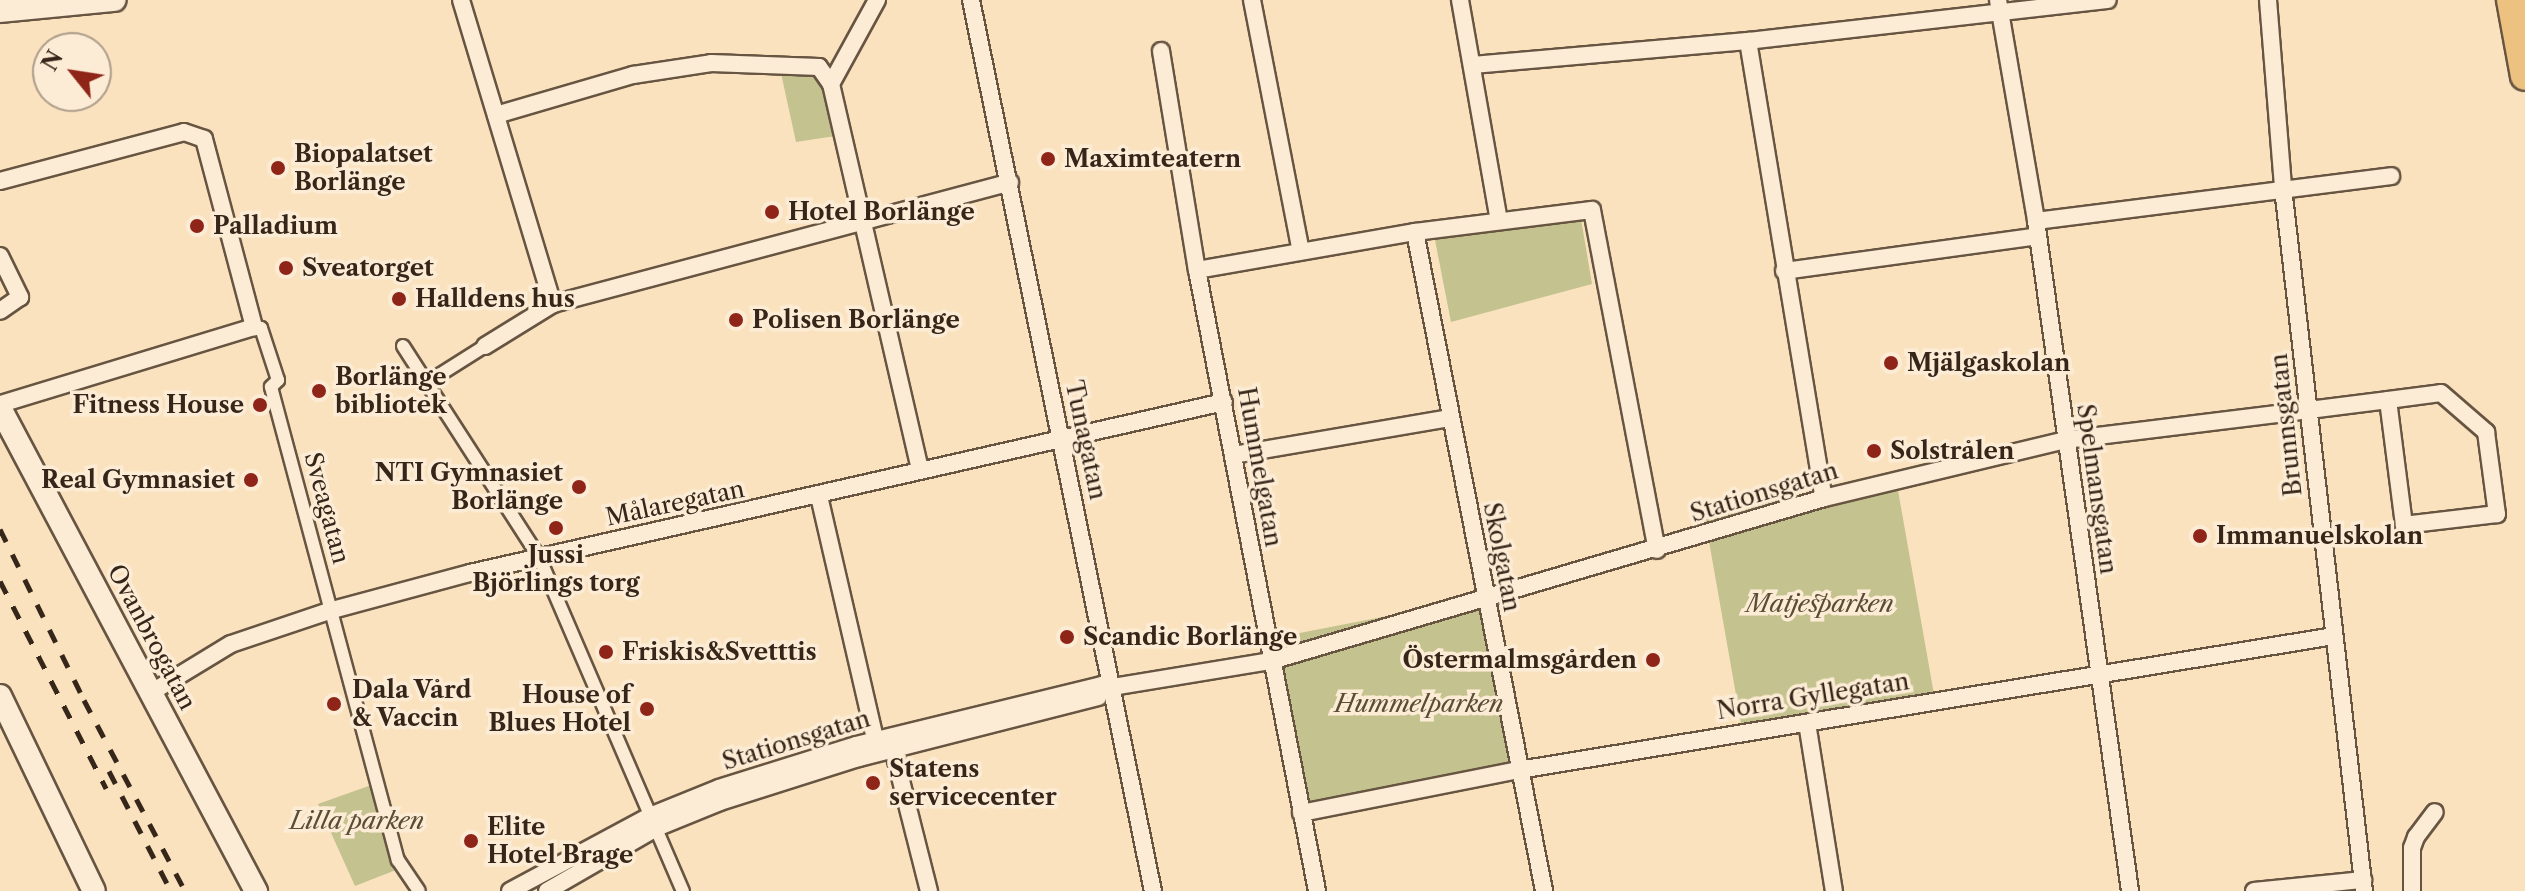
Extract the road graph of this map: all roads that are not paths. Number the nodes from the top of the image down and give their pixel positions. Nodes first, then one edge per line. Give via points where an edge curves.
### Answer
1 (114, 0) edge
2 (461, 0) edge
3 (877, 0) edge
4 (971, 0) edge
5 (1252, 0) edge
6 (1460, 0) edge
7 (2108, 0) edge
8 (2268, 0) edge
9 (2511, 0) edge
10 (1999, 7) edge
11 (0, 11) edge
12 (1748, 41) junction
13 (1161, 51) dead end
14 (1472, 65) junction
15 (2525, 76) edge
16 (831, 84) junction
17 (496, 115) junction
18 (2391, 176) dead end
19 (0, 181) edge
20 (1010, 182) junction
21 (2283, 188) junction
22 (863, 220) junction
23 (1499, 221) junction
24 (2037, 228) junction
25 (1415, 232) junction
26 (1301, 251) junction
27 (0, 256) edge
28 (1197, 270) junction
29 (1784, 271) junction
30 (553, 304) junction
31 (0, 311) edge
32 (254, 327) junction
33 (403, 346) dead end
34 (485, 346) joint
35 (428, 382) junction
36 (2388, 400) junction
37 (1224, 402) junction
38 (0, 406) edge
39 (2309, 410) junction
40 (1450, 418) junction
41 (1061, 438) junction
42 (2065, 440) junction
43 (1233, 455) junction
44 (920, 471) junction
45 (819, 496) junction
46 (1824, 498) junction
47 (1657, 550) junction
48 (539, 557) junction
49 (1486, 597) junction
50 (329, 611) junction
51 (2334, 636) junction
52 (1271, 661) junction
53 (2100, 672) junction
54 (1112, 687) junction
55 (152, 692) junction
56 (0, 696) edge
57 (1807, 723) junction
58 (884, 746) junction
59 (1519, 770) junction
60 (2435, 812) dead end
61 (1301, 813) junction
62 (653, 822) junction
63 (2363, 885) edge
64 (94, 891) edge
65 (256, 891) edge
66 (419, 891) edge
67 (510, 891) edge
68 (547, 891) edge
69 (683, 891) edge
70 (929, 891) edge
71 (1153, 891) edge
72 (1317, 891) edge
73 (1544, 891) edge
74 (1834, 891) edge
75 (2130, 891) edge
76 (2254, 891) edge
77 (2412, 891) edge

1 - 11 street
2 - 17 street
3 - 16 street
4 - 20 street, Tunagatan
5 - 26 street
6 - 14 street
7 - 10 street
8 - 21 street, Brunnsgatan
9 - 15 highway
10 - 12 street
10 - 24 street, Spelmansgatan
12 - 14 street
12 - 29 street
13 - 28 street, Hummelgatan
14 - 23 street
16 - 17 street via 819,67 711,63 633,75
16 - 22 street
17 - 30 street
18 - 21 street
19 - 32 street, Sveagatan via 184,132 204,139
20 - 22 street
20 - 41 street, Tunagatan
21 - 24 street
21 - 39 street, Brunnsgatan
22 - 30 street
22 - 44 street
23 - 25 street
23 - 47 street via 1592,210
24 - 29 street
24 - 42 street, Spelmansgatan
25 - 26 street
25 - 40 street, Skolgatan
26 - 28 street
27 - 31 street via 20,297
28 - 37 street, Hummelgatan
29 - 46 street
30 - 34 street
32 - 38 street
32 - 50 street, Sveagatan via 261,328 278,380 271,387
33 - 35 street
34 - 35 street
35 - 48 street
36 - 36 street, Stationsgatan via 2441,393 2486,432 2497,514 2404,525
36 - 39 street, Stationsgatan
37 - 41 street, Målaregatan
37 - 43 street, Hummelgatan
38 - 55 street, Ovanbrogatan
39 - 42 street, Stationsgatan
39 - 51 street, Brunnsgatan
40 - 43 street
40 - 49 street, Skolgatan
41 - 44 street, Målaregatan
41 - 54 street, Tunagatan
42 - 46 street, Stationsgatan
42 - 53 street, Spelmansgatan
43 - 52 street, Hummelgatan
44 - 45 street, Målaregatan
45 - 48 street, Målaregatan
45 - 58 street
46 - 47 street, Stationsgatan
47 - 49 street, Stationsgatan
48 - 50 street, Målaregatan
48 - 62 street
49 - 52 street, Stationsgatan
49 - 59 street, Skolgatan
50 - 55 street, Målaregatan via 231,644
50 - 66 street, Sveagatan via 398,860
51 - 53 street, Norra Gyllegatan
51 - 63 street, Brunnsgatan
52 - 54 street, Stationsgatan
52 - 61 street, Hummelgatan
53 - 57 street, Norra Gyllegatan
53 - 75 street, Spelmansgatan
54 - 58 street, Stationsgatan via 1096,697
54 - 71 street, Tunagatan
55 - 65 street, Ovanbrogatan
56 - 64 street
57 - 59 street, Norra Gyllegatan
57 - 74 street
58 - 62 street, Stationsgatan via 719,788
58 - 70 street
59 - 61 street, Norra Gyllegatan
59 - 73 street, Skolgatan
60 - 77 street via 2412,848
61 - 72 street, Hummelgatan
62 - 67 street, Stationsgatan
62 - 68 street, Stationsgatan
62 - 69 street
63 - 76 street

